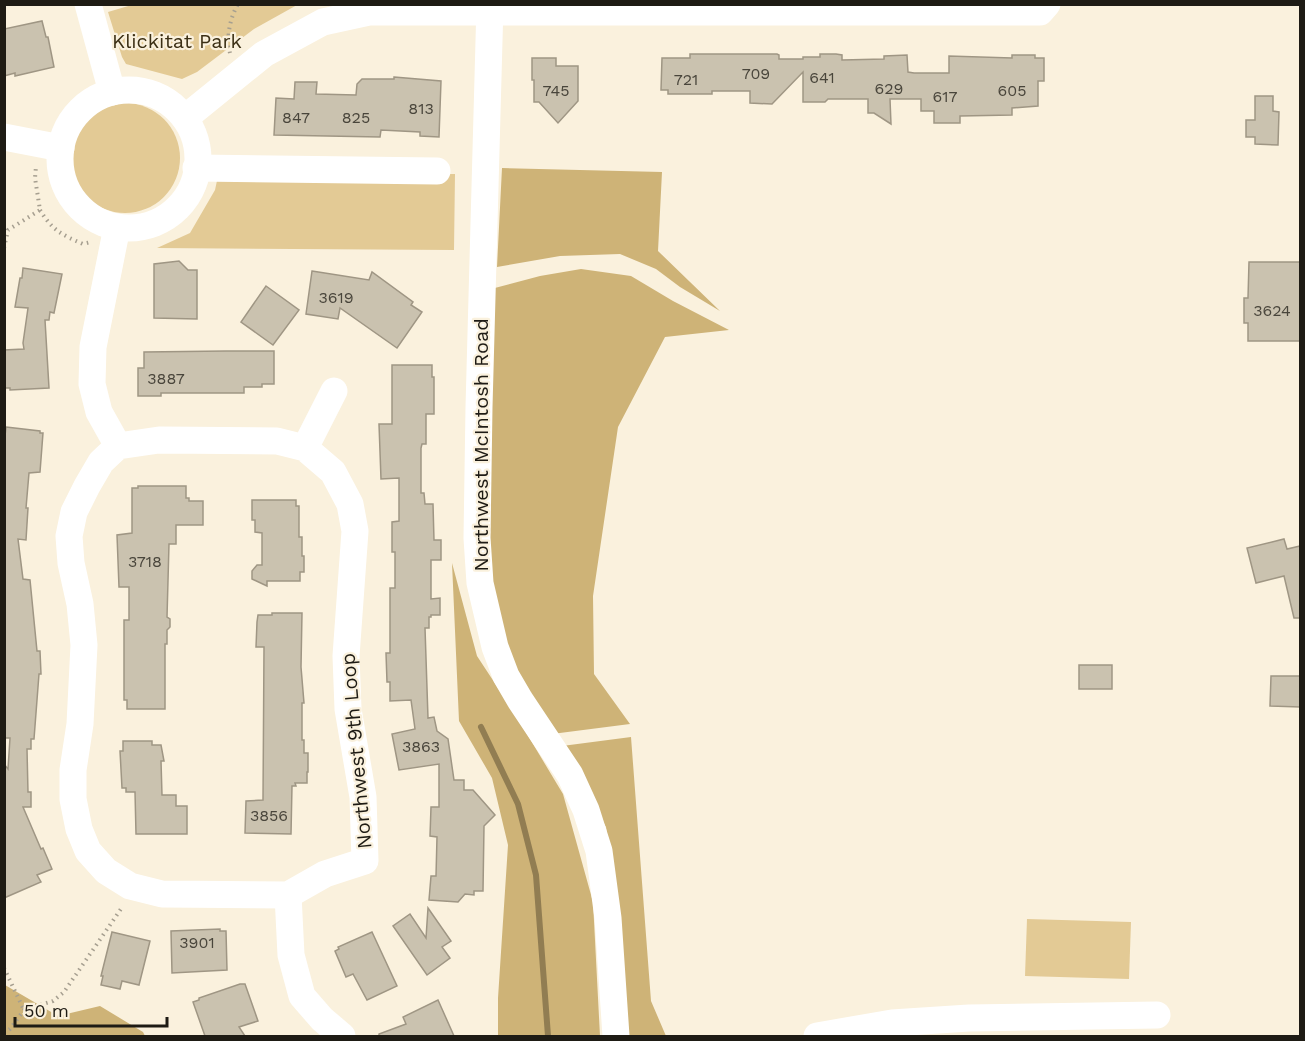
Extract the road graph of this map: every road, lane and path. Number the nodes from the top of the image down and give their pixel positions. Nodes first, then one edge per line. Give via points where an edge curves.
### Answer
1 (88, 4) edge
2 (238, 4) edge
3 (490, 8) edge
4 (1044, 8) edge
5 (240, 73) junction
6 (112, 92) junction
7 (184, 118) junction
8 (4, 137) edge
9 (49, 145) junction
10 (196, 168) junction
11 (437, 171) dead end
12 (40, 210) junction
13 (115, 236) junction
14 (4, 248) edge
15 (334, 391) dead end
16 (118, 446) junction
17 (304, 448) junction
18 (130, 886) junction
19 (288, 895) junction
20 (4, 968) edge
21 (24, 1010) junction
22 (1157, 1015) dead end
23 (4, 1033) edge
24 (342, 1036) edge
25 (616, 1036) edge
26 (817, 1036) edge

1 - 6 street
2 - 5 path via 229,31 228,50
3 - 4 street
3 - 5 street via 369,12 323,22 264,54
3 - 25 street, Northwest McIntosh Road via 478,407 480,583 506,676 570,775 596,840 608,918
5 - 7 street
6 - 7 street via 133,90 152,94
6 - 9 street via 84,106 65,132
7 - 10 street via 194,137
8 - 9 street
9 - 12 path via 35,178
9 - 13 street via 72,199
10 - 11 street
10 - 13 street via 187,196 174,212
12 - 13 path via 60,234 83,244
12 - 14 path via 8,230
13 - 16 street via 93,347 92,384 99,412
15 - 17 street
16 - 17 street, Northwest 9th Loop via 159,440 277,441
16 - 18 street via 101,462 87,486 74,513 69,537 84,645 73,799 88,851 106,871
17 - 19 street, Northwest 9th Loop via 333,472 350,504 355,531 346,656 348,709 363,797 364,861 325,874
18 - 19 street via 162,894
18 - 21 path via 125,903 64,992 53,1001
19 - 24 street via 291,955 302,996
20 - 21 path
21 - 23 path
22 - 26 street via 969,1018 892,1023

